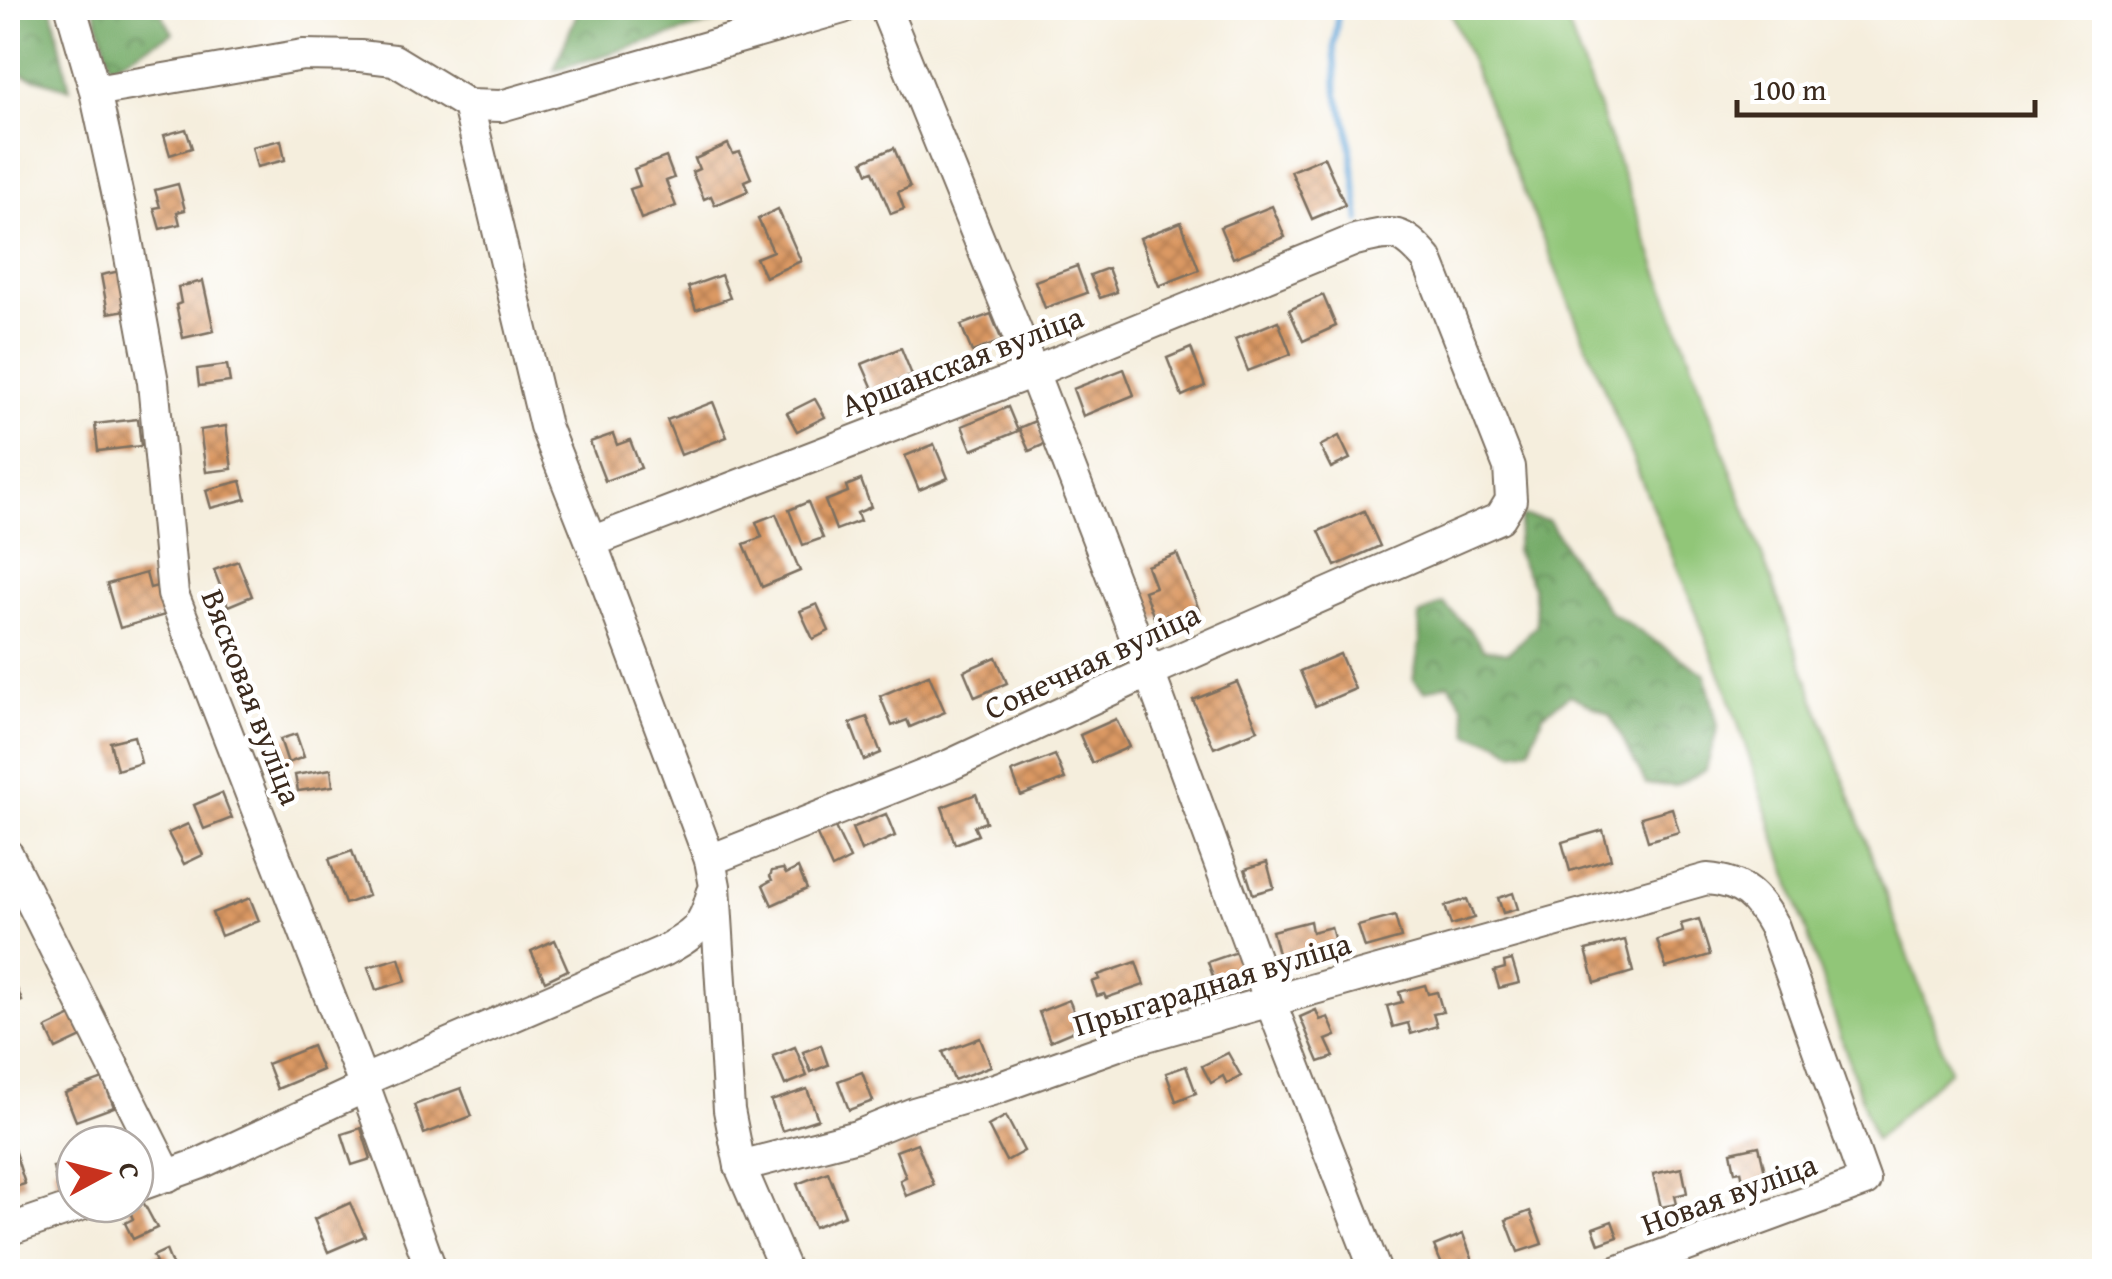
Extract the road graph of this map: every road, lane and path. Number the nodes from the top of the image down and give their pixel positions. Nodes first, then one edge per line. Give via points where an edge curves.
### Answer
1 (72, 8) edge
2 (844, 8) edge
3 (884, 8) edge
4 (95, 91) junction
5 (468, 105) junction
6 (1034, 372) junction
7 (1500, 518) joint
8 (591, 542) junction
9 (1149, 672) junction
10 (8, 855) edge
11 (713, 873) junction
12 (664, 951) junction
13 (720, 976) junction
14 (1270, 1001) junction
15 (364, 1084) junction
16 (740, 1166) junction
17 (168, 1176) junction
18 (155, 1180) edge
19 (1865, 1181) joint
20 (55, 1214) edge
21 (8, 1230) edge
22 (432, 1272) edge
23 (786, 1272) edge
24 (1376, 1272) edge
25 (1616, 1272) edge

1 - 4 street, Вясковая вуліца
2 - 5 street via 501,106
3 - 6 street
4 - 5 street via 303,55 360,56 394,60
4 - 15 street, Вясковая вуліца via 153,382 173,594
5 - 8 street via 545,426
6 - 7 street, Аршанская вуліца via 1356,240 1386,233 1409,238 1427,259 1509,467 1510,500
6 - 8 street, Аршанская вуліца
6 - 9 street
7 - 9 street, Сонечная вуліца
8 - 11 street
9 - 11 street, Сонечная вуліца
9 - 14 street
10 - 17 street
11 - 12 street via 705,919
11 - 13 street
12 - 13 street
12 - 15 street
13 - 16 street via 729,1110
14 - 16 street, Прыгарадная вуліца via 1132,1040 857,1136
14 - 19 street, Прыгарадная вуліца via 1707,879 1728,881 1748,892 1774,927
14 - 24 street
15 - 17 street
15 - 22 street, Вясковая вуліца
16 - 23 street
17 - 18 street
19 - 25 street, Новая вуліца
20 - 21 street

